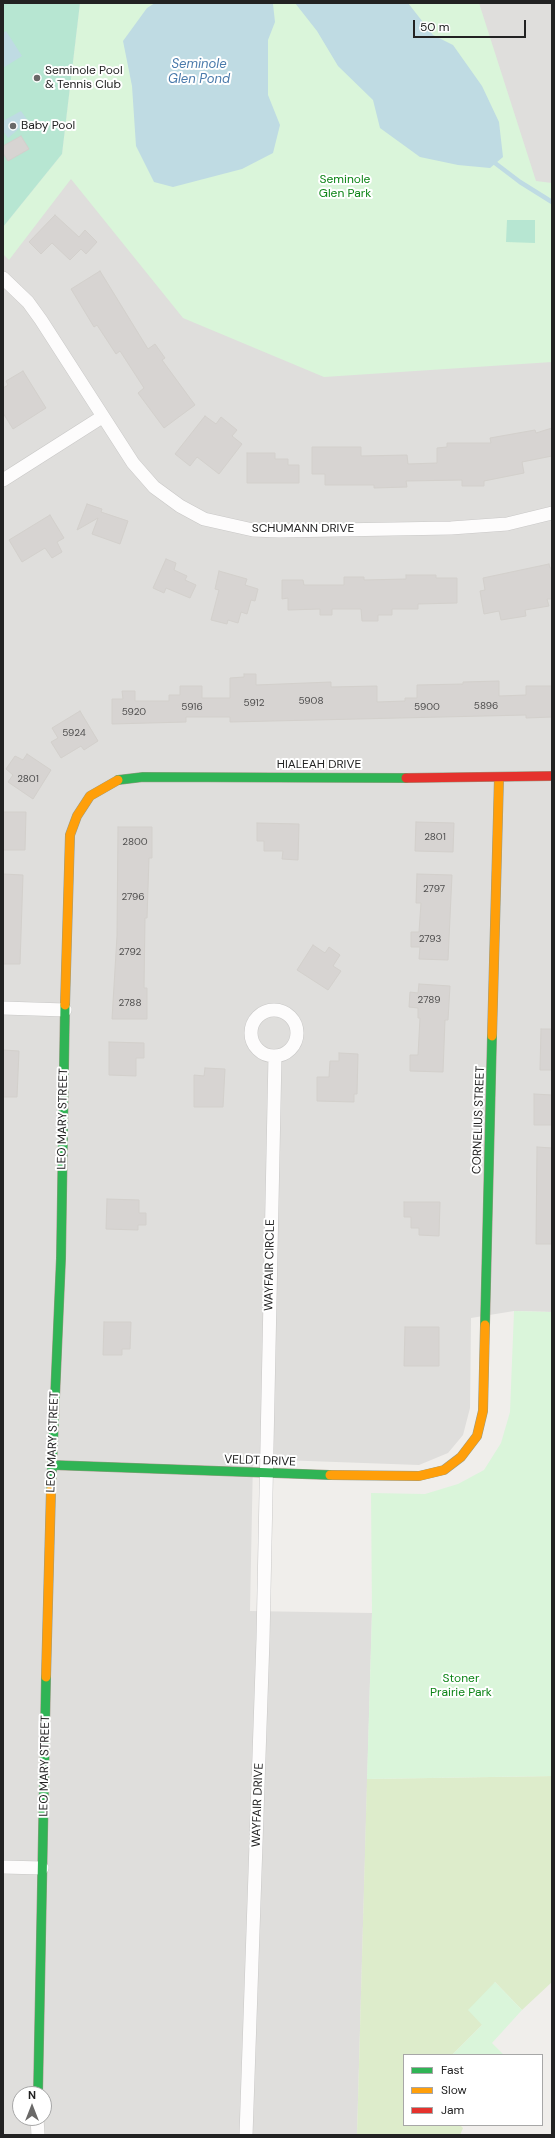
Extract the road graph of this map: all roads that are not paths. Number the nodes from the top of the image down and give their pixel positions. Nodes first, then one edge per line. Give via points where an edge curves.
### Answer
1 (3, 278) edge
2 (102, 417) junction
3 (3, 480) edge
4 (552, 513) edge
5 (552, 776) edge
6 (499, 778) junction
7 (90, 796) joint
8 (3, 1008) edge
9 (65, 1010) junction
10 (274, 1056) dead end
11 (461, 1457) joint
12 (52, 1465) junction
13 (265, 1474) junction
14 (3, 1867) edge
15 (42, 1868) junction
16 (38, 2086) edge
17 (246, 2135) edge

1 - 2 street, SCHUMANN DRIVE via 28,302 41,320
2 - 3 street
2 - 4 street, SCHUMANN DRIVE via 133,463 154,487 180,506 204,519 226,526 279,531 451,528 507,524
5 - 6 street, HIALEAH DRIVE
6 - 7 street, HIALEAH DRIVE via 143,777 116,780
6 - 11 street, CORNELIUS STREET via 483,1411 477,1436
7 - 9 street, LEO MARY STREET via 76,816 70,835
8 - 9 street
9 - 12 street, LEO MARY STREET via 61,1258
10 - 13 street, WAYFAIR CIRCLE
11 - 13 street, VELDT DRIVE via 444,1470 419,1476
12 - 13 street, VELDT DRIVE
12 - 15 street, LEO MARY STREET
13 - 17 street, WAYFAIR DRIVE
14 - 15 street
15 - 16 street, LEO MARY STREET

